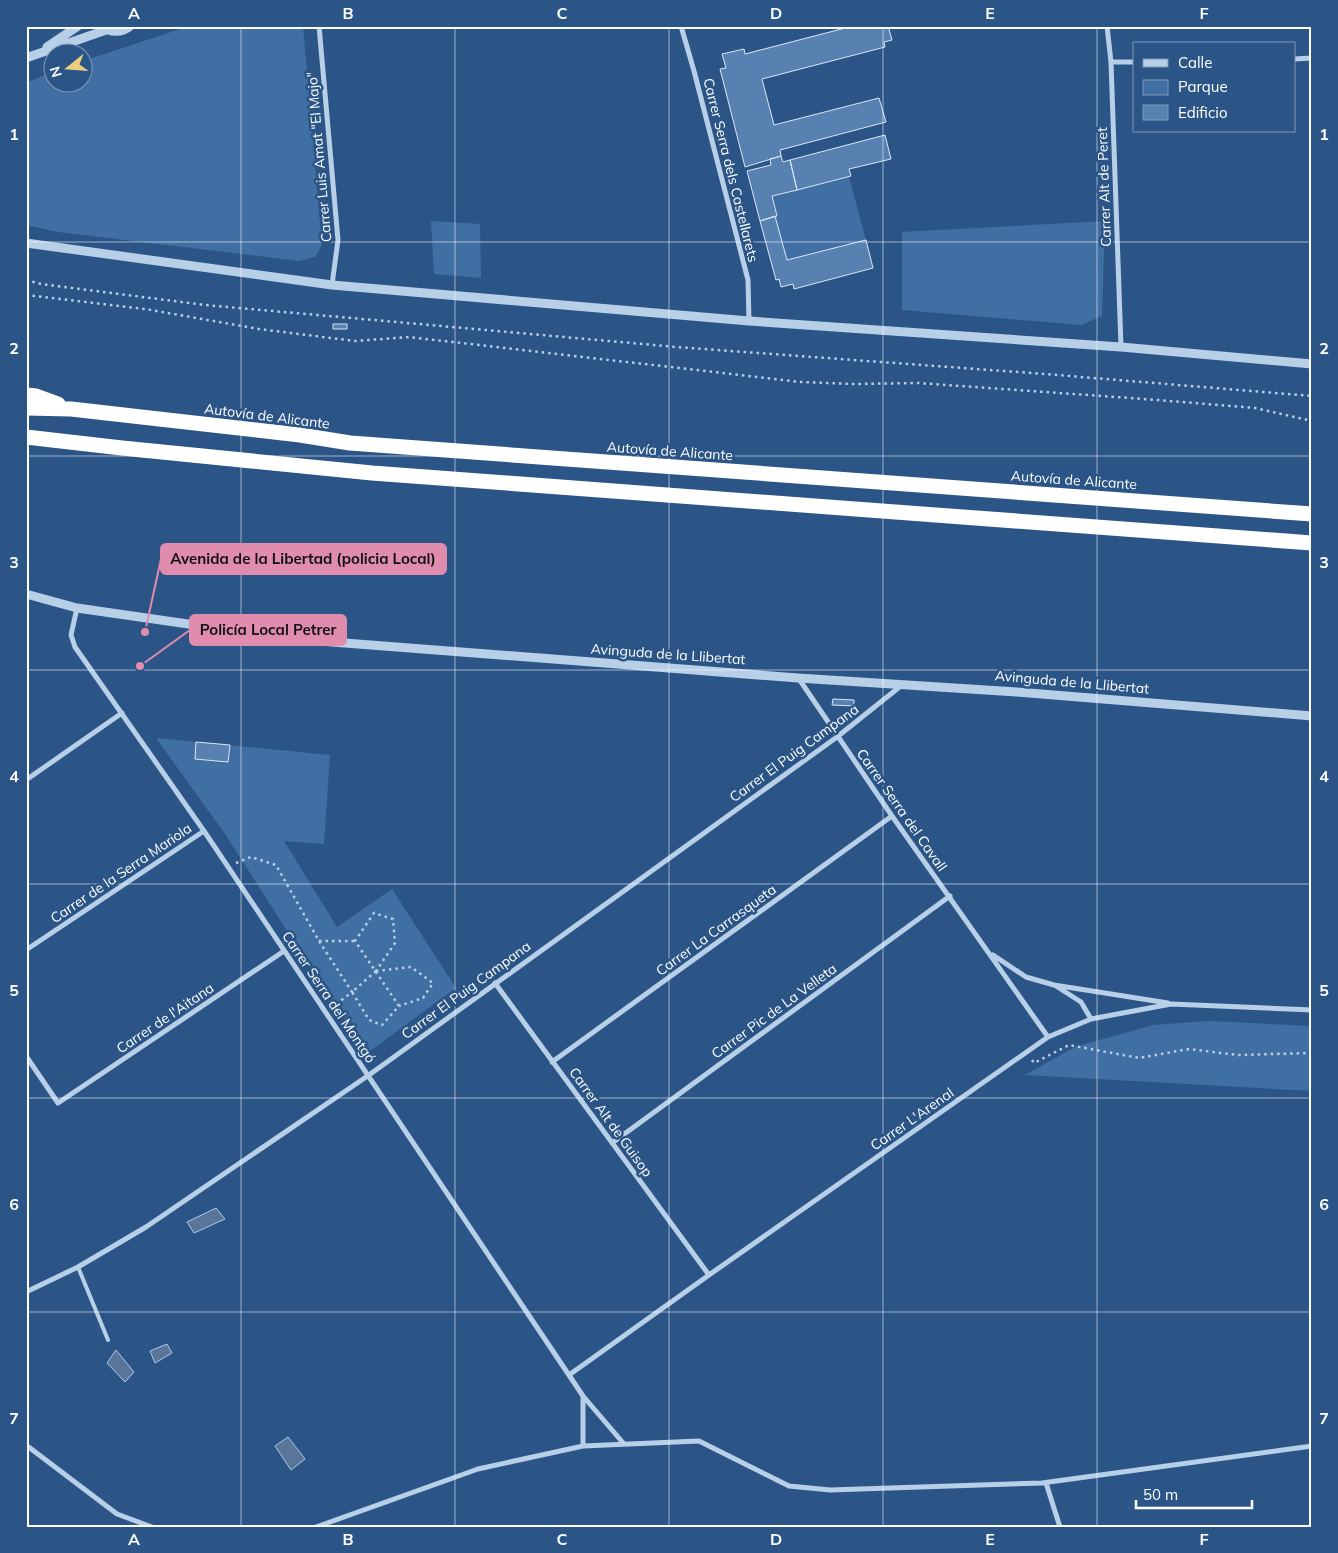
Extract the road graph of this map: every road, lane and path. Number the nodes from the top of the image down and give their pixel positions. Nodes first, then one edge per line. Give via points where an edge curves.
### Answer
1 (78, 26) edge
2 (130, 26) edge
3 (319, 26) edge
4 (680, 26) edge
5 (1107, 26) edge
6 (104, 28) edge
7 (30, 56) edge
8 (1312, 58) edge
9 (1296, 59) edge
10 (1111, 62) junction
11 (1133, 62) edge
12 (26, 243) edge
13 (26, 280) edge
14 (332, 285) junction
15 (26, 295) edge
16 (749, 321) junction
17 (1121, 348) junction
18 (1312, 364) edge
19 (26, 395) edge
20 (1312, 396) edge
21 (26, 408) edge
22 (71, 409) junction
23 (1312, 421) edge
24 (26, 437) edge
25 (1312, 514) edge
26 (1312, 543) edge
27 (26, 594) edge
28 (76, 608) junction
29 (798, 678) junction
30 (903, 683) junction
31 (122, 713) junction
32 (1312, 716) edge
33 (837, 737) junction
34 (26, 780) edge
35 (892, 816) junction
36 (204, 831) junction
37 (227, 866) junction
38 (950, 896) junction
39 (319, 941) junction
40 (355, 941) junction
41 (26, 950) edge
42 (284, 950) junction
43 (990, 954) junction
44 (376, 971) junction
45 (495, 983) junction
46 (1054, 985) junction
47 (352, 992) junction
48 (1171, 1004) junction
49 (399, 1006) junction
50 (1312, 1010) edge
51 (326, 1012) junction
52 (1091, 1019) junction
53 (1048, 1038) junction
54 (1027, 1052) junction
55 (1312, 1053) edge
56 (26, 1056) edge
57 (552, 1062) junction
58 (368, 1075) junction
59 (612, 1143) junction
60 (78, 1267) junction
61 (709, 1274) junction
62 (26, 1292) edge
63 (108, 1340) dead end
64 (569, 1375) junction
65 (583, 1396) junction
66 (624, 1444) junction
67 (26, 1445) edge
68 (583, 1446) junction
69 (1312, 1446) edge
70 (1046, 1483) junction
71 (152, 1527) edge
72 (316, 1527) edge
73 (1060, 1527) edge

1 - 7 street
2 - 6 street via 117,32
3 - 14 street, Carrer Luis Amat "El Majo" via 338,240
4 - 16 street, Carrer Serra dels Castellarets via 748,280
5 - 10 street, Carrer Alt de Peret
6 - 7 street
8 - 9 street
10 - 11 street
10 - 17 street, Carrer Alt de Peret
12 - 14 street
13 - 20 path via 205,305 676,347
14 - 16 street
15 - 23 path via 145,309 259,329 355,341 408,337 801,382 918,383 1158,400 1255,408
16 - 17 street
17 - 18 street
19 - 22 highway
21 - 22 highway, Autovía de Alicante
22 - 25 highway, Autovía de Alicante via 350,443
24 - 26 highway via 372,473
27 - 28 street, Avinguda de la Llibertat
28 - 29 street, Avinguda de la Llibertat via 293,639
28 - 31 street, Carrer Serra del Montgó via 70,635 75,648
29 - 30 street, Avinguda de la Llibertat
29 - 33 street, Carrer Serra del Cavall
30 - 32 street, Avinguda de la Llibertat
30 - 33 street, Carrer El Puig Campana
31 - 34 street
31 - 36 street, Carrer Serra del Montgó
33 - 35 street, Carrer Serra del Cavall
33 - 45 street, Carrer El Puig Campana
35 - 38 street, Carrer Serra del Cavall
35 - 57 street, Carrer La Carrasqueta
36 - 37 street, Carrer Serra del Montgó
36 - 41 street, Carrer de la Serra Mariola
37 - 39 path via 250,857 276,865
37 - 42 street, Carrer Serra del Montgó
38 - 43 street, Carrer Serra del Cavall
38 - 59 street, Carrer Pic de La Velleta
39 - 40 path
39 - 47 path
40 - 44 path
40 - 44 path via 374,914 393,919 395,943
42 - 51 street, Carrer Serra del Montgó
42 - 56 street, Carrer de l'Aitana via 58,1103
43 - 46 street, Carrer Serra del Cavall via 1026,977
43 - 53 street, Carrer Serra del Cavall
44 - 47 path
44 - 49 path
44 - 49 path via 411,967 433,983 422,998
45 - 57 street, Carrer Alt de Guisop
45 - 58 street, Carrer El Puig Campana
46 - 48 street, Carrer Serra del Cavall
46 - 52 street, Carrer Serra del Cavall via 1081,1002
47 - 49 path via 369,1020 382,1026
47 - 51 path
48 - 50 street, Carrer L'Arenal
48 - 52 street, Carrer L'Arenal
51 - 58 street, Carrer Serra del Montgó
52 - 53 street, Carrer L'Arenal
53 - 54 street, Carrer L'Arenal
54 - 55 path via 1034,1063 1069,1045 1139,1058 1188,1049 1238,1055
54 - 61 street, Carrer L'Arenal
57 - 59 street, Carrer Alt de Guisop
58 - 60 street, Carrer El Puig Campana via 146,1227
58 - 64 street, Carrer Serra del Montgó
59 - 61 street, Carrer Alt de Guisop
60 - 62 street, Carrer El Puig Campana
60 - 63 lane
61 - 64 street, Carrer L'Arenal
64 - 65 street, Carrer Serra del Montgó
65 - 66 street, Carrer Serra del Montgó
65 - 68 street
66 - 68 street
66 - 70 street via 699,1441 789,1486 830,1490
67 - 71 street via 117,1514
68 - 72 street via 478,1468
69 - 70 street
70 - 73 street

